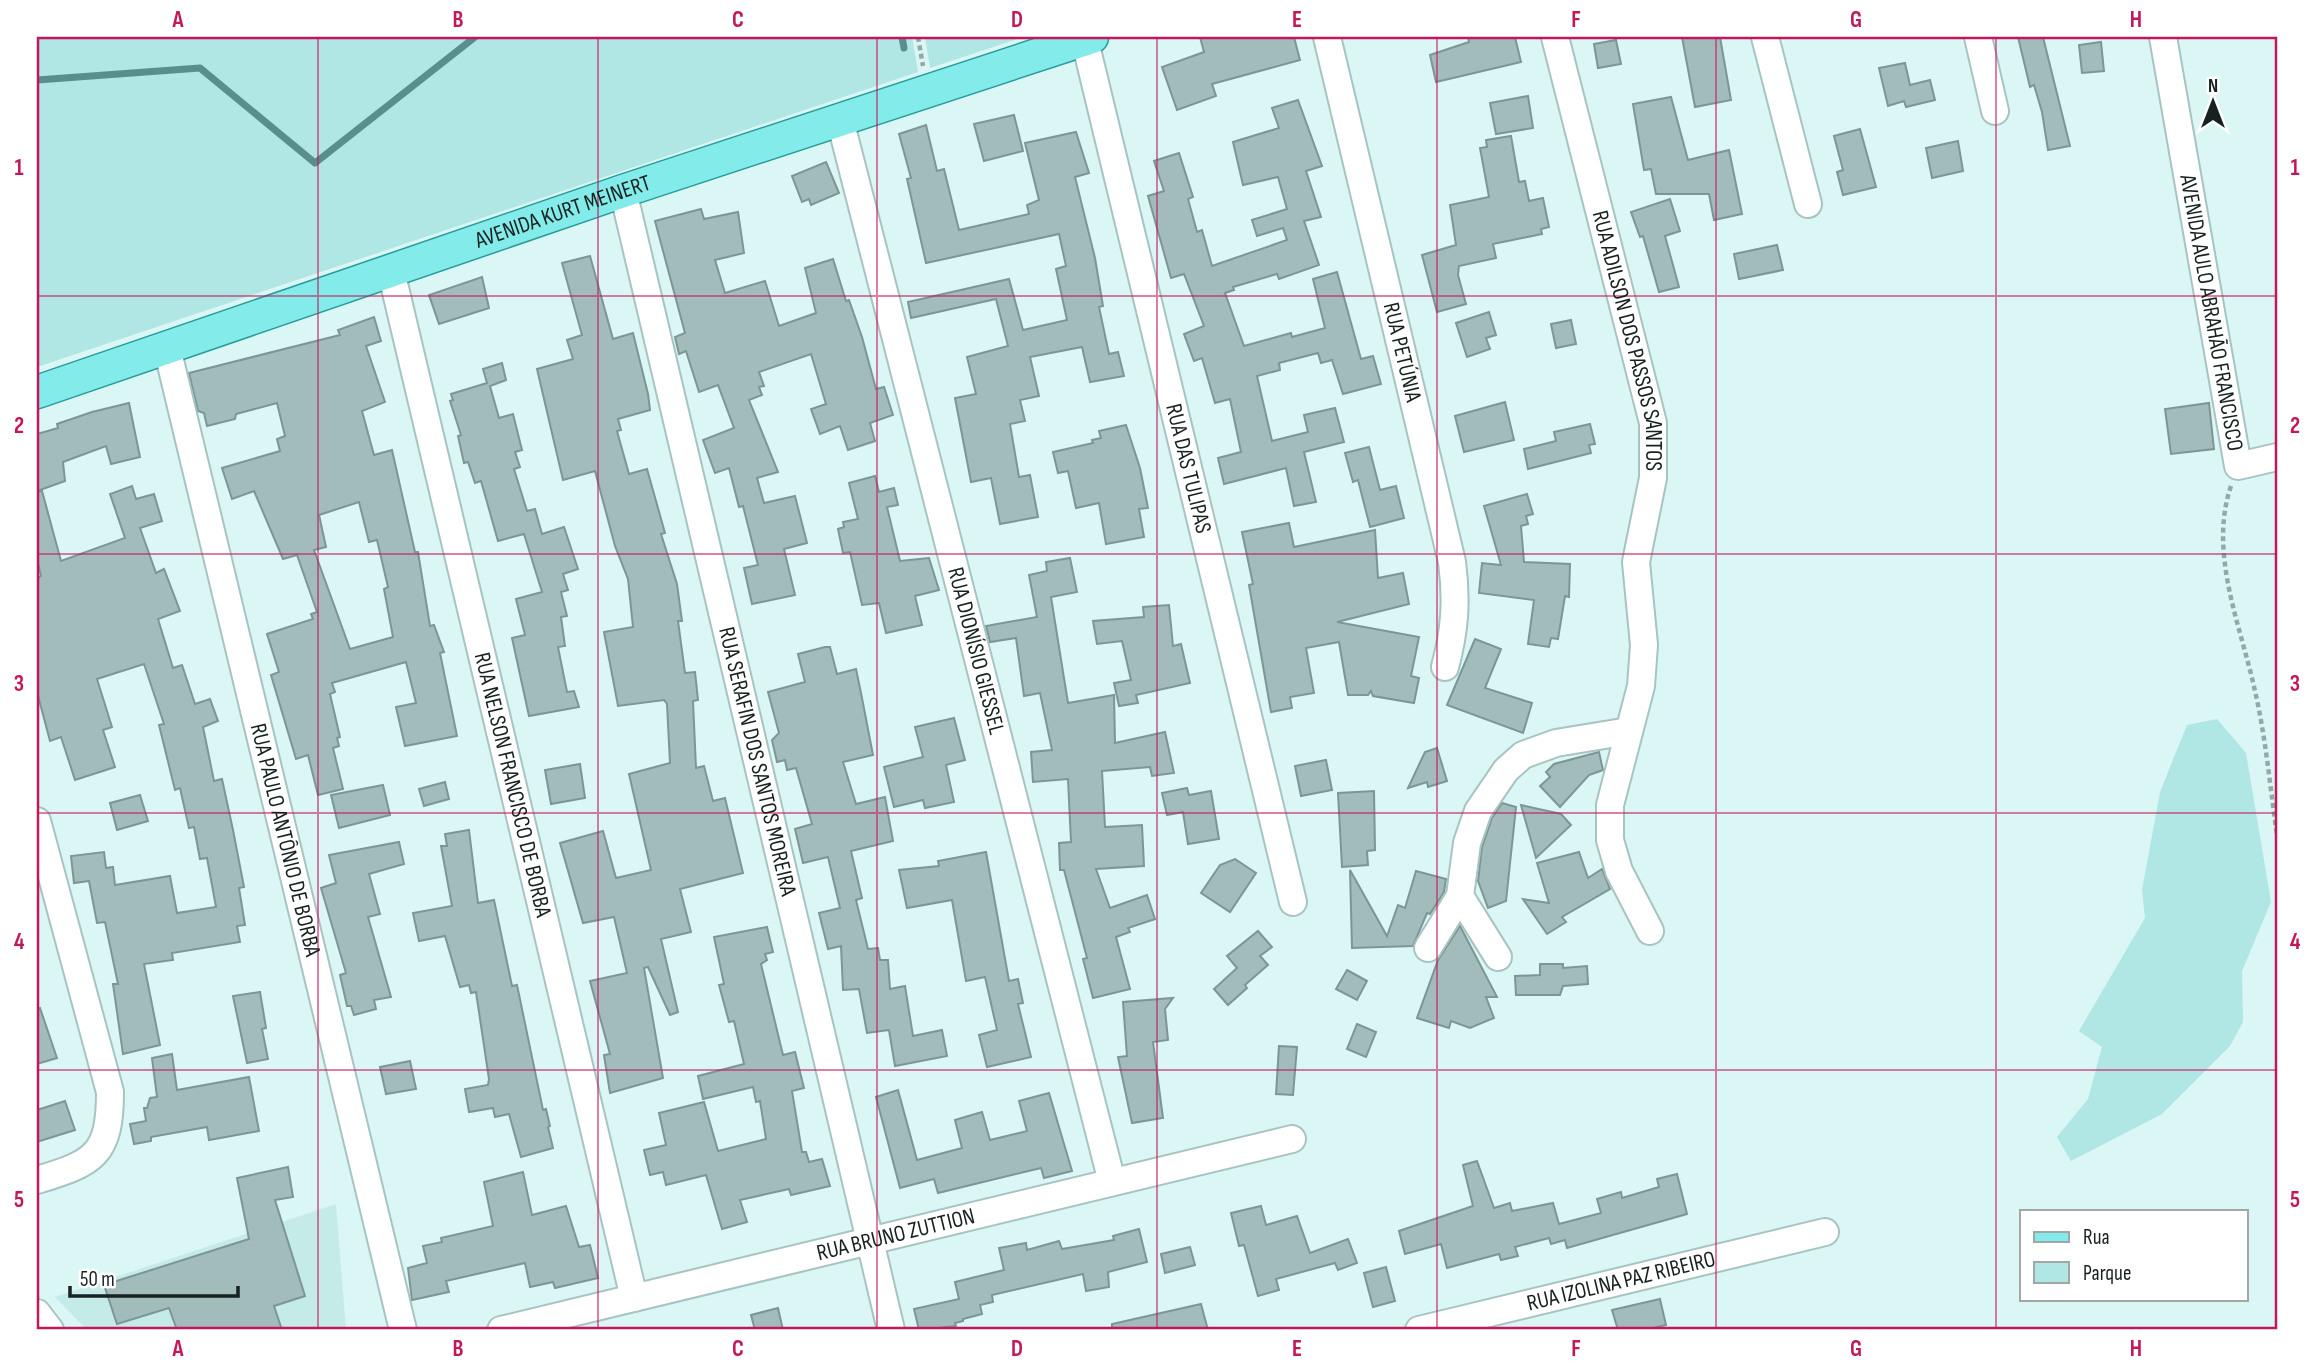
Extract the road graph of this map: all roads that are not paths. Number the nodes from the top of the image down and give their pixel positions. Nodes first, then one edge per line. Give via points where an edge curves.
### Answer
1 (1327, 37) edge
2 (1555, 37) edge
3 (1765, 37) edge
4 (1978, 37) edge
5 (2162, 37) edge
6 (1087, 38) edge
7 (1995, 111) dead end
8 (840, 120) junction
9 (624, 191) junction
10 (1808, 204) dead end
11 (391, 271) junction
12 (167, 348) junction
13 (37, 392) edge
14 (2277, 457) edge
15 (1446, 667) dead end
16 (1629, 731) junction
17 (37, 821) edge
18 (1460, 896) junction
19 (1293, 902) dead end
20 (1650, 930) dead end
21 (1428, 948) dead end
22 (1498, 957) dead end
23 (1292, 1139) dead end
24 (37, 1180) edge
25 (1112, 1182) junction
26 (1825, 1232) dead end
27 (868, 1242) junction
28 (634, 1298) junction
29 (37, 1313) edge
30 (50, 1330) edge
31 (403, 1330) edge
32 (501, 1330) edge
33 (891, 1330) edge
34 (1419, 1330) edge

1 - 15 street, RUA PETÚNIA via 1452,562 1457,597
2 - 16 street, RUA ADILSON DOS PASSOS SANTOS via 1653,423 1653,478 1636,562 1644,645 1641,686
3 - 10 street
4 - 7 street
5 - 14 street, AVENIDA AULO ABRAHÃO FRANCISCO via 2238,466
6 - 8 main road, AVENIDA KURT MEINERT
6 - 19 street, RUA DAS TULIPAS
8 - 9 main road, AVENIDA KURT MEINERT
8 - 25 street, RUA DIONÍSIO GIESSEL
9 - 11 main road, AVENIDA KURT MEINERT
9 - 27 street, RUA SERAFIN DOS SANTOS MOREIRA
11 - 12 main road, AVENIDA KURT MEINERT
11 - 28 street, RUA NELSON FRANCISCO DE BORBA
12 - 13 main road, AVENIDA KURT MEINERT
12 - 31 street, RUA PAULO ANTÔNIO DE BORBA
16 - 18 street via 1556,743 1523,755 1506,771 1478,811 1467,843
16 - 20 street, RUA ADILSON DOS PASSOS SANTOS via 1611,805 1611,840 1619,871
17 - 24 street via 110,1092 110,1120 102,1147 86,1162
18 - 21 street
18 - 22 street
23 - 25 street, RUA BRUNO ZUTTION
25 - 27 street, RUA BRUNO ZUTTION
26 - 34 street, RUA IZOLINA PAZ RIBEIRO
27 - 28 street, RUA BRUNO ZUTTION
27 - 33 street, RUA SERAFIN DOS SANTOS MOREIRA
28 - 32 street, RUA BRUNO ZUTTION
29 - 30 street

